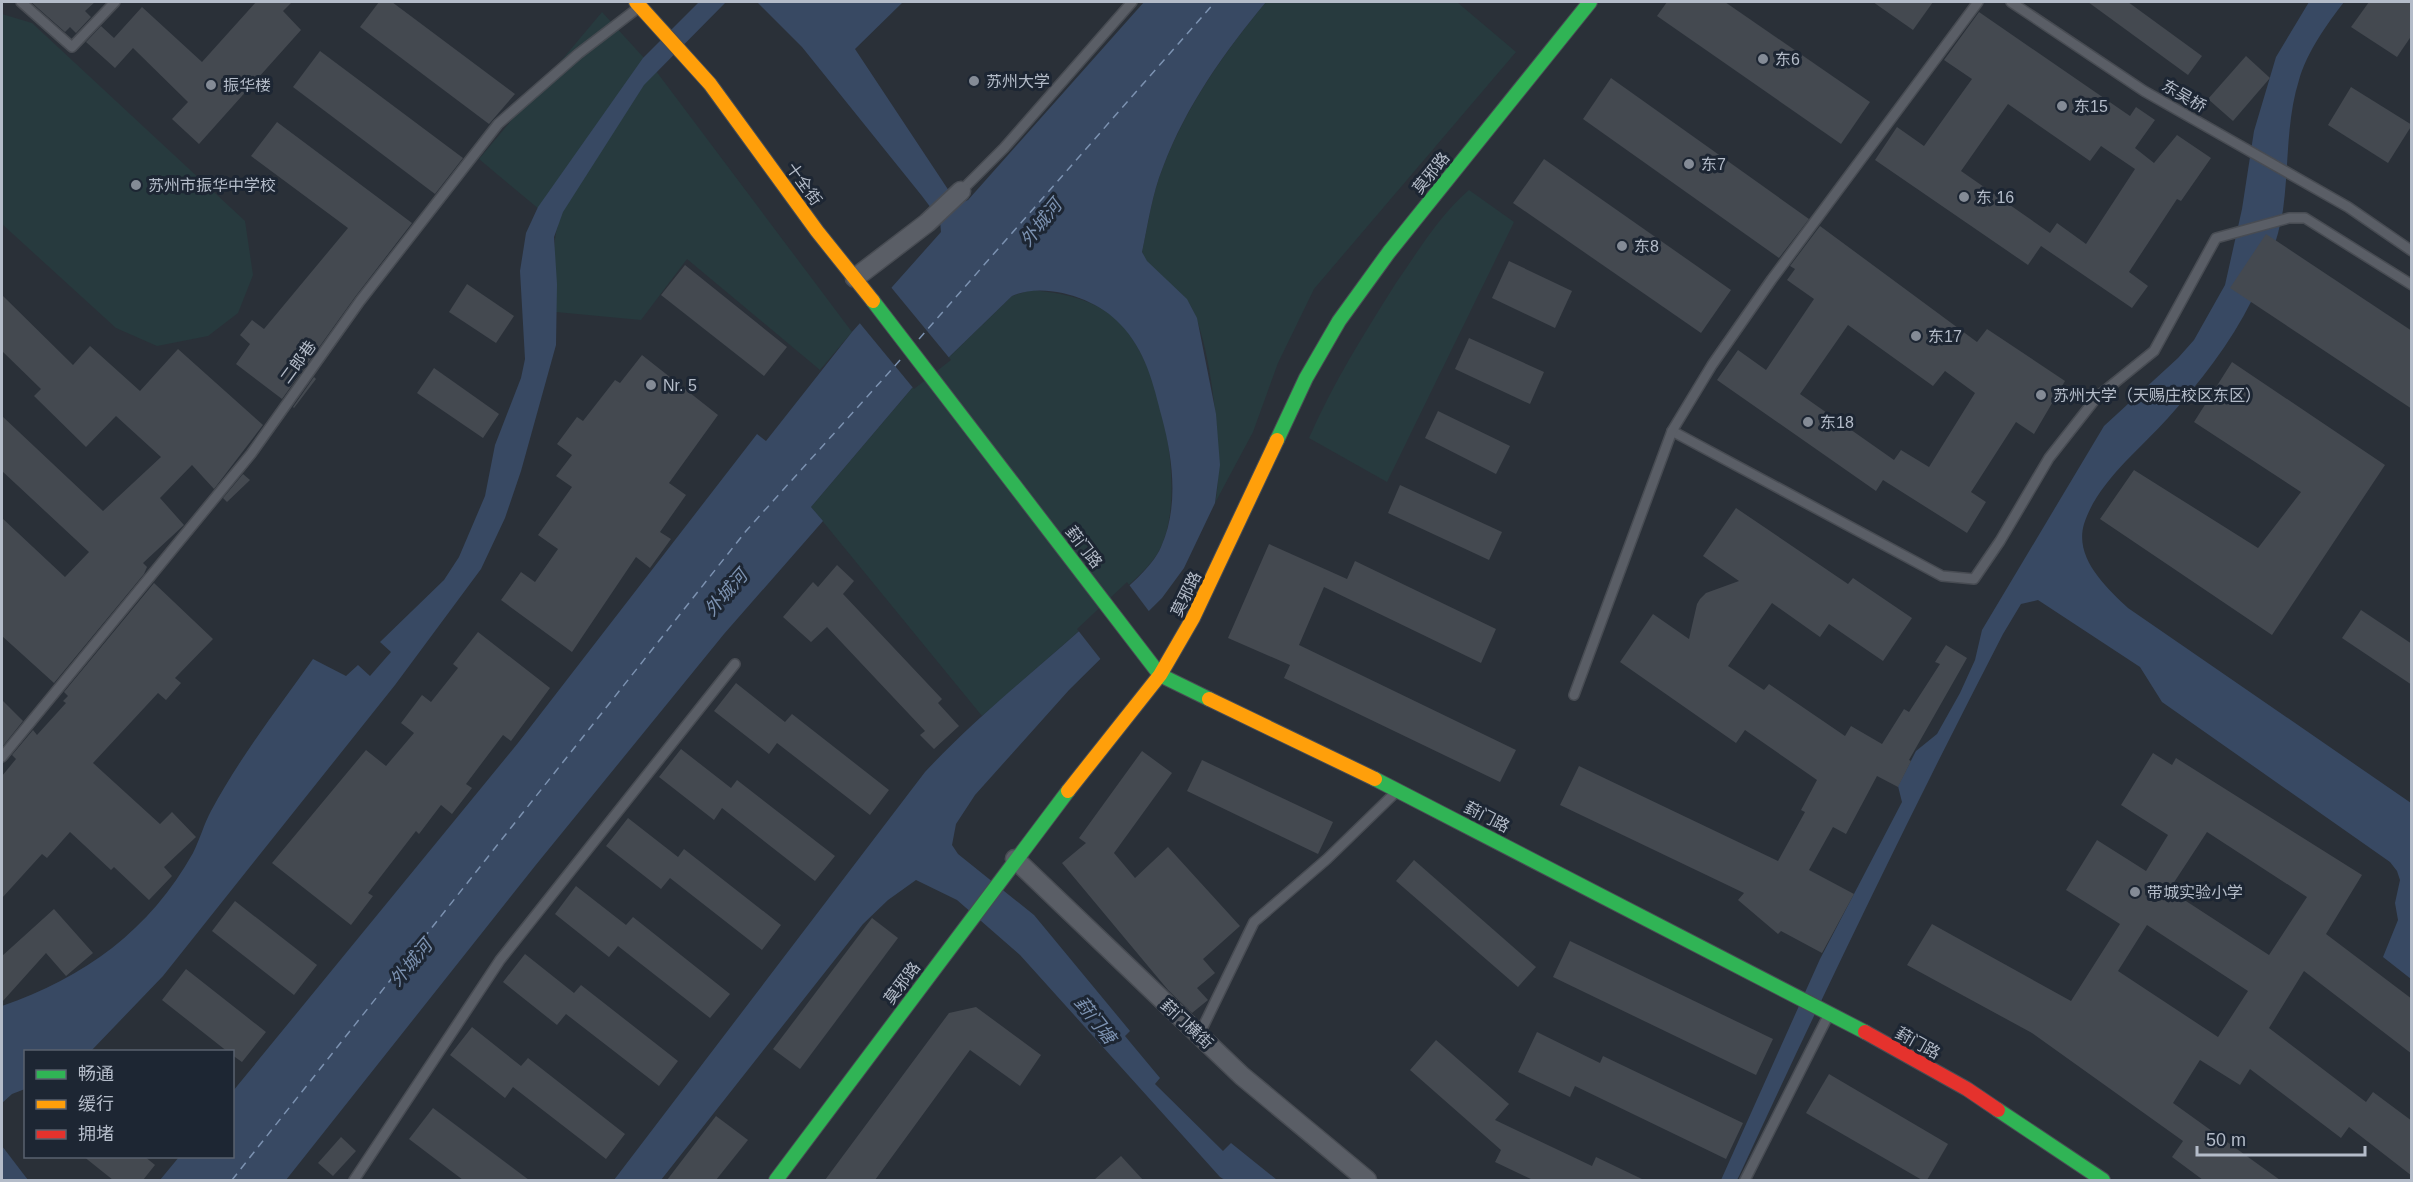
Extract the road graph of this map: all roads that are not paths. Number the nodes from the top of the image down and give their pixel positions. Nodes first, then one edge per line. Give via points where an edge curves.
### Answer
1 (21, 2) edge
2 (115, 2) edge
3 (1132, 2) edge
4 (1590, 2) edge
5 (1978, 2) edge
6 (2011, 2) edge
7 (638, 4) edge
8 (961, 191) joint
9 (2412, 251) edge
10 (859, 283) junction
11 (2412, 285) edge
12 (943, 389) joint
13 (1672, 430) junction
14 (735, 664) dead end
15 (1160, 675) junction
16 (1574, 695) dead end
17 (2, 757) edge
18 (1397, 790) junction
19 (1015, 859) junction
20 (1826, 1010) junction
21 (1199, 1035) junction
22 (354, 1180) edge
23 (776, 1180) edge
24 (1367, 1180) edge
25 (1744, 1180) edge
26 (2103, 1180) edge

1 - 2 lane via 72,47
3 - 8 lane via 1004,148
4 - 15 main road, 莫邪路 via 1389,252 1339,321 1306,378 1194,618
5 - 13 lane via 1772,279
6 - 9 lane, 东吴桥 via 2144,91 2348,207
7 - 10 main road, 十全街 via 710,84
7 - 17 lane, 二郎巷 via 498,124 360,301 251,454
8 - 10 street
10 - 12 main road, 十全街
11 - 13 lane via 2306,218 2289,218 2216,238 2154,351 2097,397 2049,458 1974,579 1942,576
12 - 15 main road, 葑门路
13 - 16 lane
14 - 22 lane via 500,960
15 - 18 main road, 葑门路
15 - 19 main road, 莫邪路
18 - 20 main road, 葑门路
18 - 21 lane via 1328,860 1254,922
19 - 21 street, 葑门横街
19 - 23 main road, 莫邪路
20 - 25 lane
20 - 26 main road, 葑门路 via 1967,1089
21 - 24 street, 葑门横街

